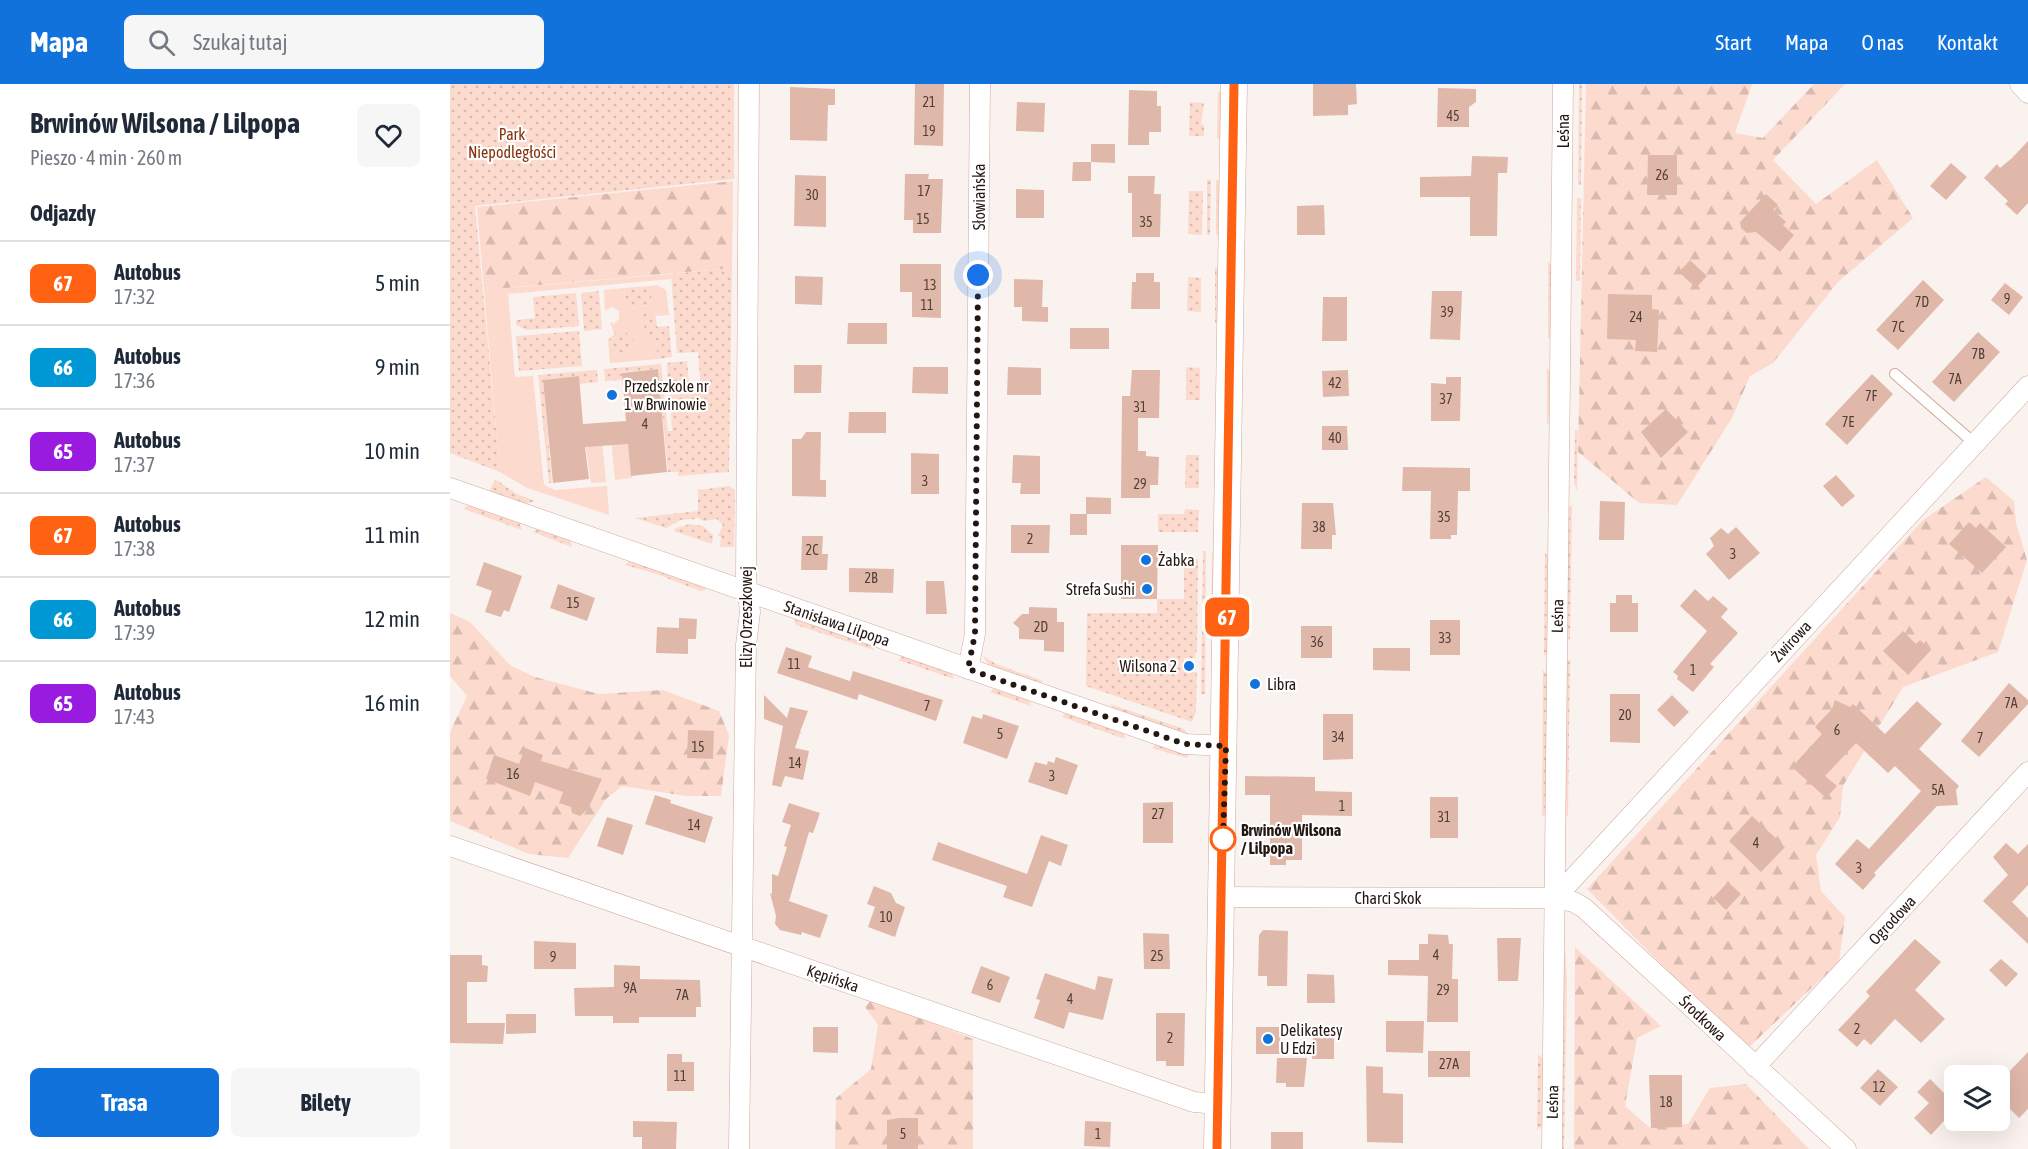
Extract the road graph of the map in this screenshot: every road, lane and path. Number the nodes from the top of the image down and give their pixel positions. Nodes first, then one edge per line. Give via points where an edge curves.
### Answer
1 (749, 84) edge
2 (980, 84) edge
3 (1234, 84) edge
4 (1563, 84) edge
5 (2020, 84) edge
6 (2028, 93) edge
7 (1895, 374) dead end
8 (2028, 386) edge
9 (1974, 444) junction
10 (450, 488) edge
11 (747, 592) junction
12 (968, 669) junction
13 (1226, 746) junction
14 (2028, 772) edge
15 (450, 846) edge
16 (1222, 897) junction
17 (1555, 898) junction
18 (743, 948) junction
19 (1755, 1067) junction
20 (1218, 1104) junction
21 (739, 1149) edge
22 (1217, 1149) edge
23 (1552, 1149) edge
24 (1846, 1149) edge

1 - 11 street, Elizy Orzeszkowej
2 - 12 street, Słowiańska via 975,634
3 - 13 street
4 - 17 street, Leśna
5 - 6 street
7 - 9 lane
8 - 9 street, Żwirowa
9 - 17 street, Żwirowa
10 - 11 street, Stanisława Lilpopa
11 - 12 street, Stanisława Lilpopa
11 - 18 street, Elizy Orzeszkowej via 750,612 746,645
12 - 13 street, Stanisława Lilpopa via 1185,744
13 - 16 street
14 - 19 street, Ogrodowa
15 - 18 street, Kępińska
16 - 17 street, Charci Skok
16 - 20 street
17 - 19 street, Środkowa via 1584,908
17 - 23 street, Leśna
18 - 20 street, Kępińska via 1194,1102
18 - 21 street, Elizy Orzeszkowej
19 - 24 street, Środkowa
20 - 22 street

